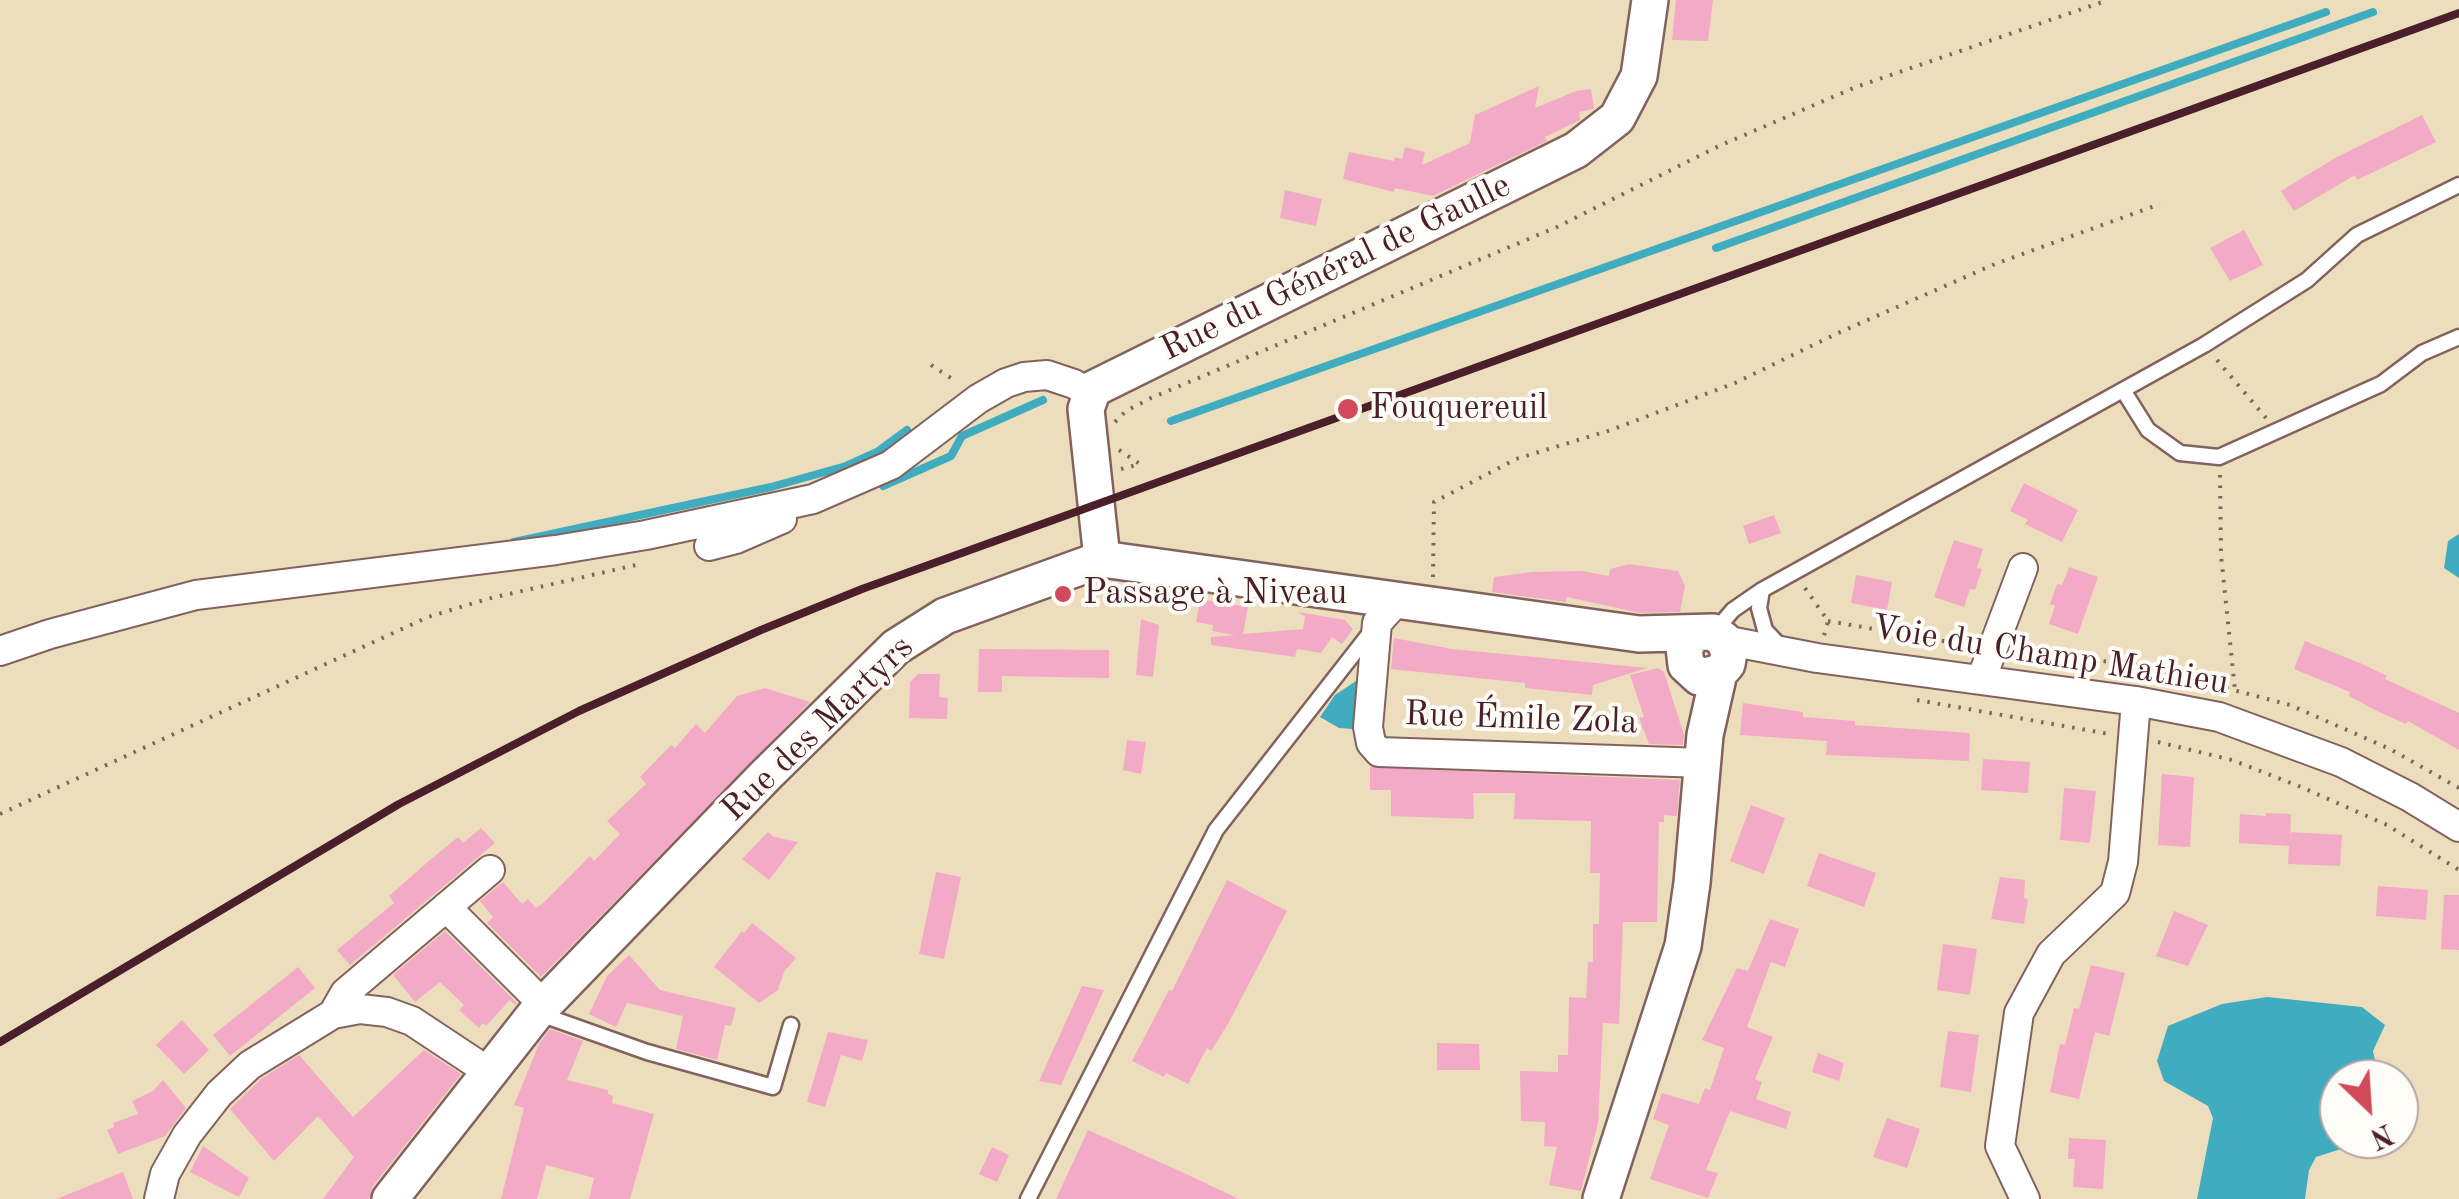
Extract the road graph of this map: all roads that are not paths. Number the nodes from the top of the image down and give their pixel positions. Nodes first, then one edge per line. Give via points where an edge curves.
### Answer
1 (1650, 0) edge
2 (2459, 185) edge
3 (2459, 337) edge
4 (2123, 390) junction
5 (1090, 394) junction
6 (832, 492) junction
7 (709, 546) dead end
8 (1102, 559) junction
9 (2023, 568) dead end
10 (1762, 590) junction
11 (1388, 612) junction
12 (0, 652) edge
13 (1786, 652) junction
14 (1707, 653) junction
15 (1982, 680) junction
16 (2136, 701) junction
17 (1705, 749) junction
18 (2459, 828) edge
19 (490, 870) dead end
20 (446, 907) junction
21 (540, 1009) junction
22 (334, 1014) junction
23 (792, 1025) dead end
24 (490, 1072) junction
25 (159, 1199) edge
26 (390, 1199) edge
27 (1028, 1199) edge
28 (1601, 1199) edge
29 (2025, 1199) edge

1 - 5 street, Rue du Général de Gaulle via 1640,76 1617,118 1576,150
2 - 4 lane via 2357,235 2307,280
3 - 4 lane via 2422,353 2381,384 2220,457 2180,453 2148,430
4 - 10 lane
5 - 6 street via 1047,374 1024,377 978,399 891,465
5 - 8 street via 1086,409
6 - 7 street via 763,528
6 - 12 street via 646,535 196,594
8 - 11 street, Rue des Martyrs
8 - 21 street, Rue des Martyrs via 946,616 907,638
9 - 15 street
10 - 13 lane via 1764,630
10 - 14 lane via 1733,610
11 - 14 street, Rue des Martyrs via 1433,607 1638,634
11 - 17 street, Rue Émile Zola via 1368,727 1379,752
11 - 27 lane via 1216,830
13 - 14 street, Voie du Champ Mathieu
13 - 15 street, Voie du Champ Mathieu
14 - 17 street via 1700,701
15 - 16 street, Voie du Champ Mathieu
16 - 18 street, Voie du Champ Mathieu via 2240,724 2341,762
16 - 29 street via 2124,862 2115,893 2052,954 2019,1013 2000,1146
17 - 28 street via 1683,946
19 - 20 street
20 - 21 street
20 - 22 street via 345,993
21 - 23 lane via 647,1052 774,1086
21 - 24 street, Rue des Martyrs
22 - 24 street via 360,1009 400,1016
22 - 25 street via 250,1066 219,1094 186,1135
24 - 26 street, Rue des Martyrs

